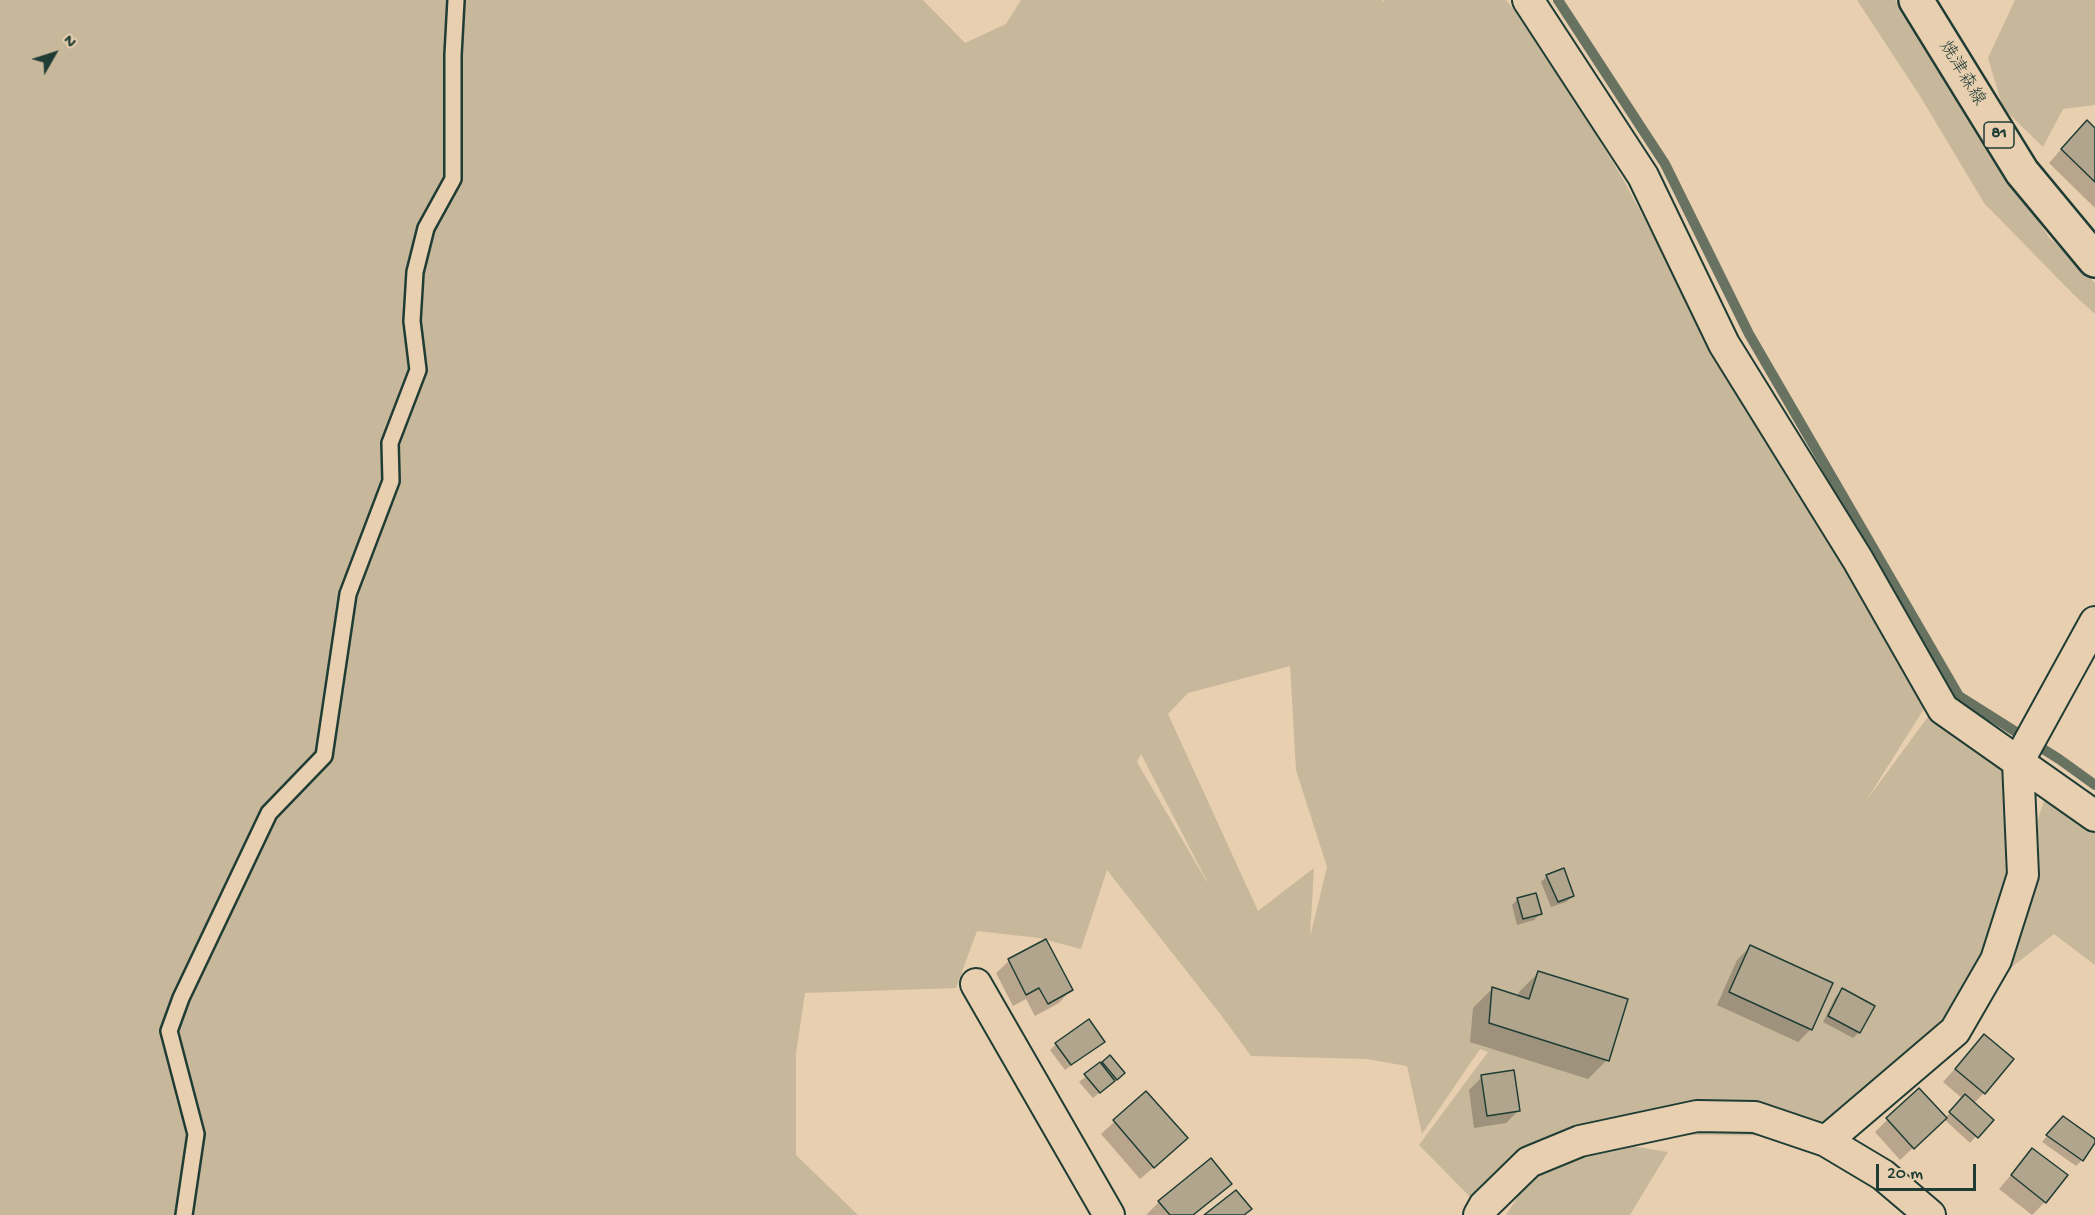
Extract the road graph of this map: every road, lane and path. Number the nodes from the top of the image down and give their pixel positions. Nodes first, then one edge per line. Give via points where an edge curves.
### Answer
1 (456, 0) edge
2 (1528, 0) edge
3 (1916, 0) edge
4 (2095, 260) edge
5 (2095, 622) edge
6 (2020, 757) junction
7 (2095, 816) edge
8 (976, 984) dead end
9 (1826, 1141) junction
10 (184, 1215) edge
11 (1109, 1215) edge
12 (1479, 1215) edge
13 (1930, 1215) edge

1 - 10 lane via 453,179 426,228 415,272 412,321 418,370 390,443 391,481 348,594 324,756 269,813 169,1031 196,1134
2 - 6 street via 1643,176 1724,344 1858,560 1943,710
3 - 4 main road, 焼津森線 / 81 via 2022,172
5 - 6 street
6 - 7 street
6 - 9 street via 2023,875 1996,960 1955,1031
8 - 11 street
9 - 12 street via 1755,1117 1697,1116 1580,1141 1529,1162
9 - 13 street via 1883,1175

